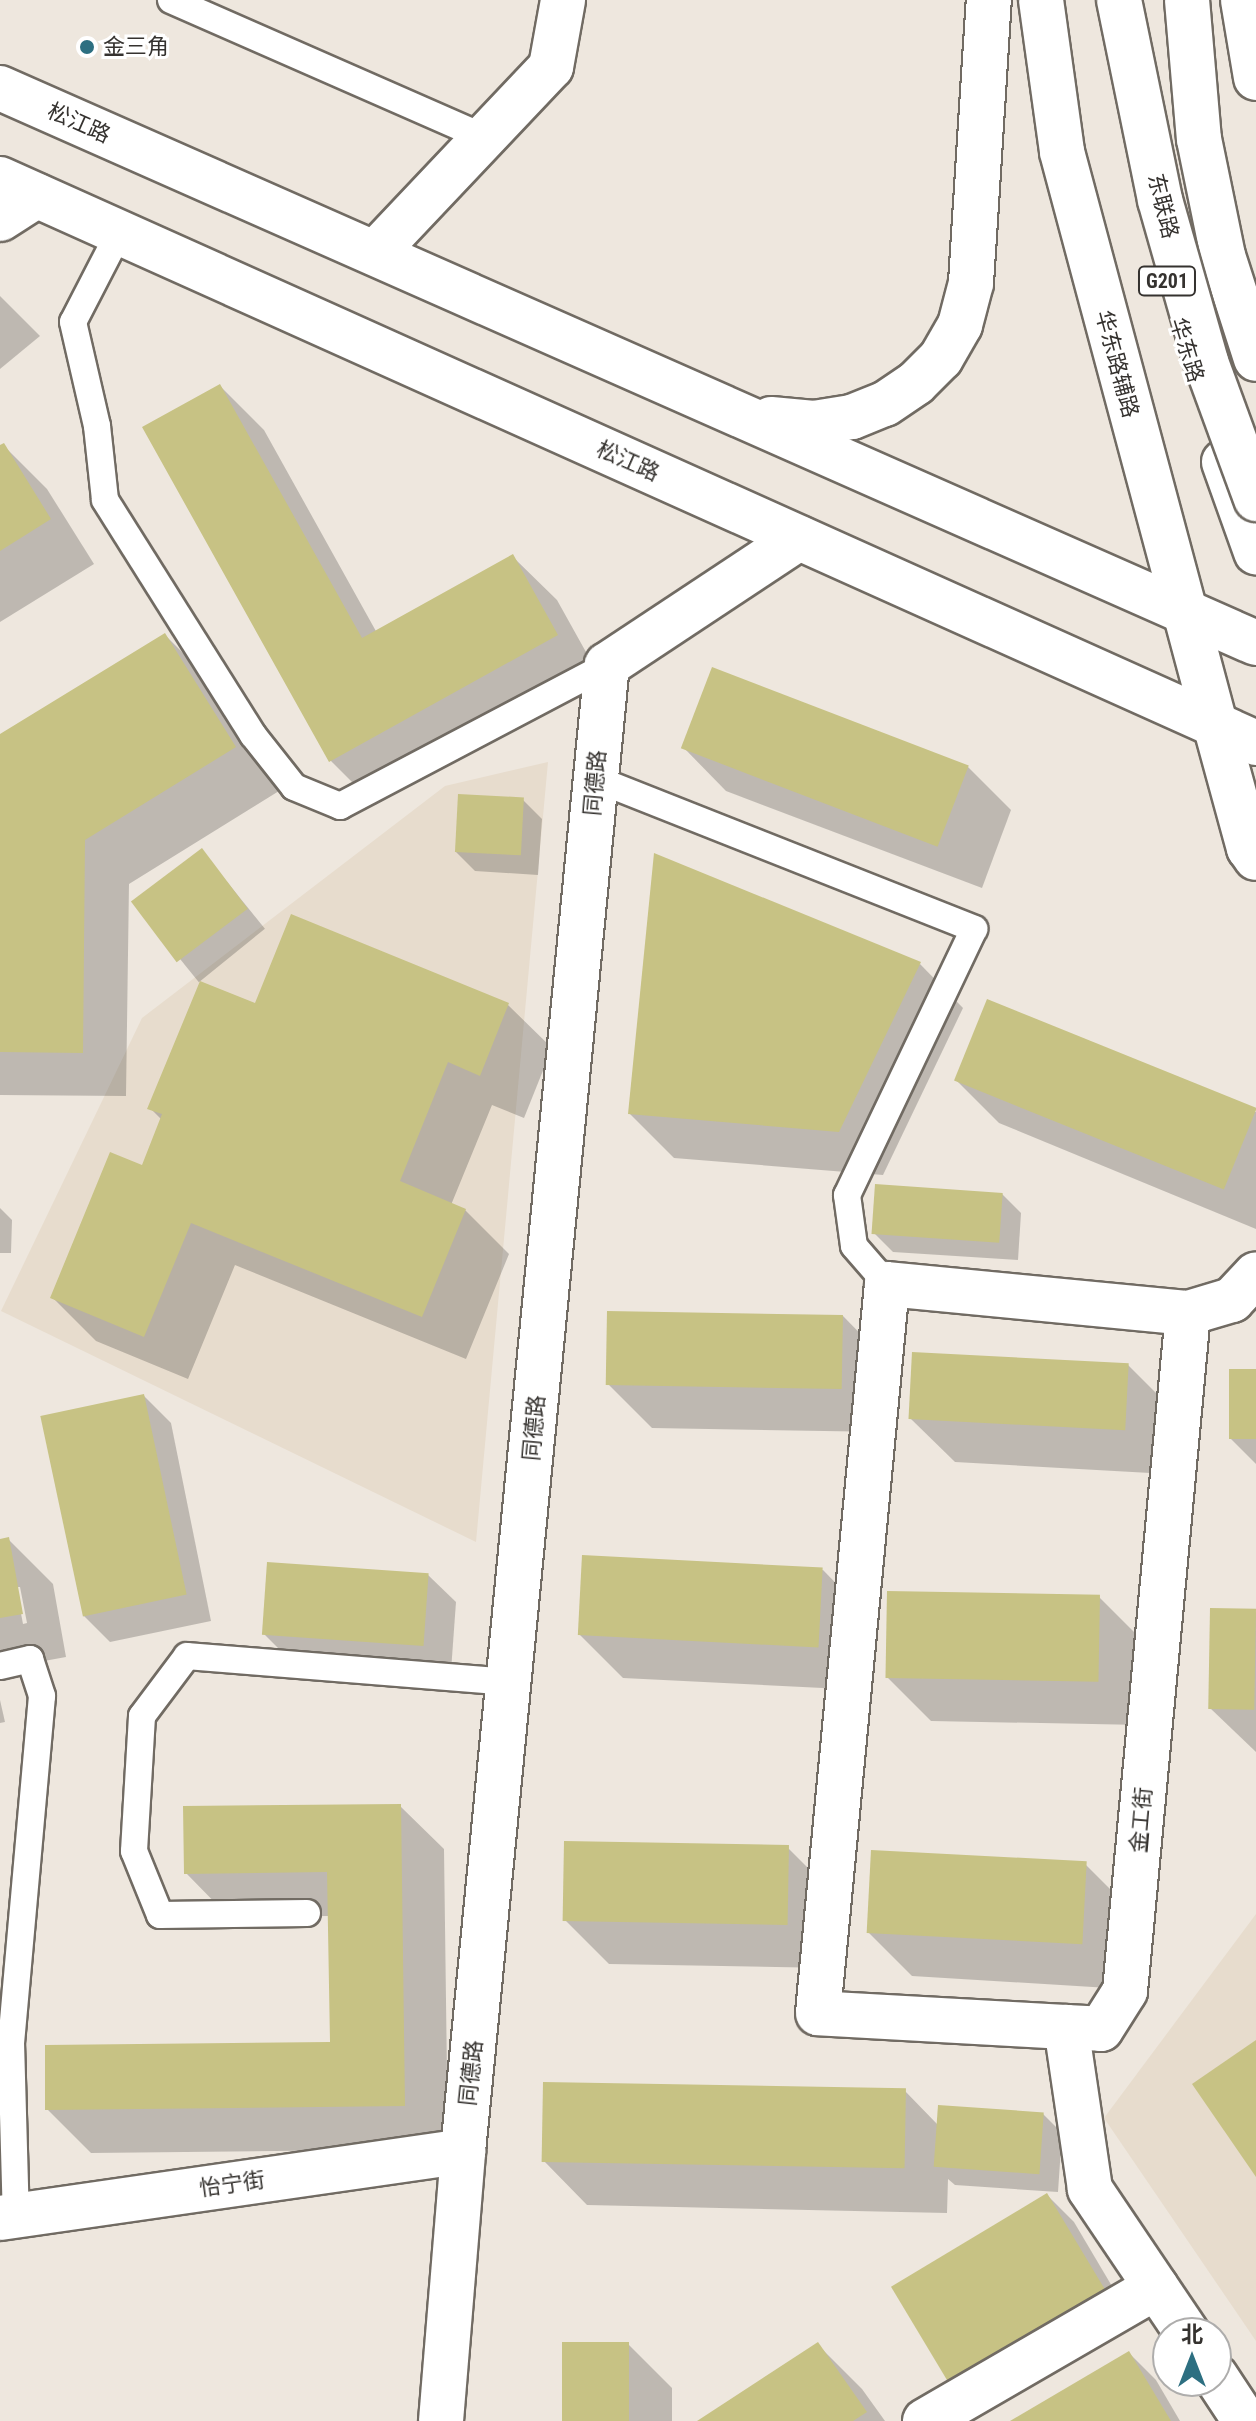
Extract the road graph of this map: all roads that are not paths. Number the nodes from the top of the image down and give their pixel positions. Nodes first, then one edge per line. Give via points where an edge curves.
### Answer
1 (171, 0) edge
2 (563, 0) edge
3 (989, 0) edge
4 (1041, 0) edge
5 (1119, 0) edge
6 (1126, 0) edge
7 (1187, 0) edge
8 (1243, 0) edge
9 (1256, 78) edge
10 (0, 88) edge
11 (486, 138) junction
12 (18, 188) edge
13 (0, 219) edge
14 (119, 233) junction
15 (375, 253) junction
16 (1256, 359) edge
17 (737, 413) junction
18 (1256, 499) edge
19 (799, 538) junction
20 (1256, 552) edge
21 (1184, 610) junction
22 (1256, 643) edge
23 (607, 665) junction
24 (1215, 724) junction
25 (1256, 743) edge
26 (596, 779) junction
27 (1256, 858) edge
28 (1256, 1274) edge
29 (887, 1284) junction
30 (1188, 1313) junction
31 (0, 1666) edge
32 (509, 1682) junction
33 (307, 1913) dead end
34 (1066, 2027) junction
35 (463, 2151) junction
36 (8, 2217) edge
37 (1156, 2287) junction
38 (1176, 2317) edge
39 (1229, 2397) edge
40 (441, 2421) edge
41 (925, 2421) edge
42 (1245, 2421) edge

1 - 11 lane
2 - 11 main road via 551,67
3 - 17 main road via 971,283 960,325 941,358 885,404 852,417 814,423
4 - 21 main road, 华东路辅路 via 1062,152
5 - 18 main road, 东联路, bridge via 1160,200 1206,362
6 - 20 main road, 华东路 / G201 via 1138,141 1162,266
7 - 16 main road, G201 via 1199,139 1223,256
8 - 9 main road
10 - 15 main road, 松江路
11 - 15 main road
12 - 13 main road
12 - 14 main road, 松江路
14 - 19 main road, 松江路
14 - 23 lane via 73,322 97,426 105,500 253,735 294,787 340,806
15 - 17 main road, 松江路
17 - 21 main road, 松江路
19 - 23 main road
19 - 24 main road, 松江路
21 - 22 main road, 松江路
21 - 24 main road, 华东路辅路
23 - 26 main road, 同德路
24 - 25 main road, 松江路
24 - 27 main road, 华东路辅路
26 - 29 lane via 974,929 847,1195 854,1246
26 - 32 main road, 同德路
28 - 30 main road via 1232,1300
29 - 30 main road
29 - 34 main road via 818,2013
30 - 34 main road, 金工街 via 1125,1991 1101,2029
31 - 36 lane via 30,1659 42,1696 11,2042
32 - 33 lane via 187,1656 142,1716 134,1851 160,1915
32 - 35 main road, 同德路
34 - 37 main road via 1090,2189
35 - 36 main road, 怡宁街
35 - 40 main road, 同德路
37 - 38 main road
37 - 41 main road
39 - 42 main road

